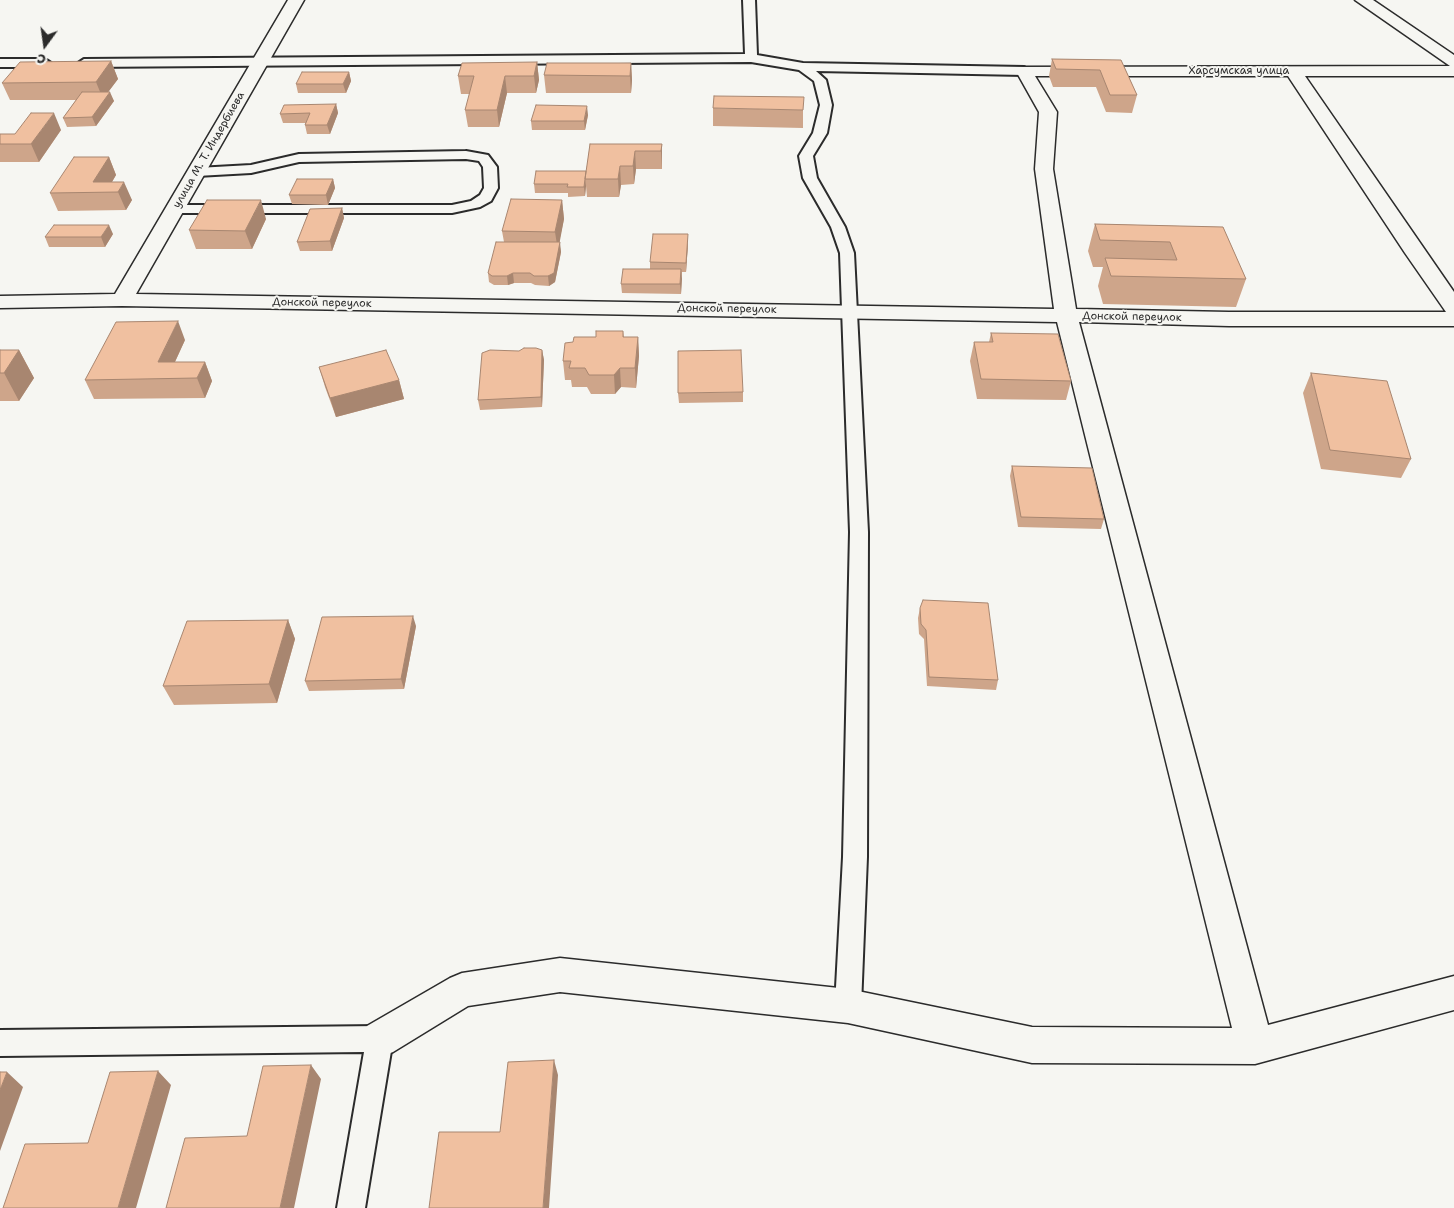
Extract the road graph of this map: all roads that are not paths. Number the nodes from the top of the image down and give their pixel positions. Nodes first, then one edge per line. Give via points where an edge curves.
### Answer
1 (296, 0) edge
2 (749, 0) edge
3 (1364, 0) edge
4 (751, 58) junction
5 (1454, 62) edge
6 (0, 63) edge
7 (260, 63) junction
8 (803, 67) junction
9 (1024, 71) junction
10 (1293, 71) junction
11 (1454, 71) edge
12 (197, 172) junction
13 (175, 209) junction
14 (122, 300) junction
15 (0, 302) edge
16 (1454, 307) edge
17 (849, 311) junction
18 (1066, 316) junction
19 (1454, 319) edge
20 (1454, 993) edge
21 (848, 1006) junction
22 (380, 1039) junction
23 (0, 1043) edge
24 (1256, 1046) junction
25 (351, 1208) edge

1 - 7 street, улица М. Т. Индербиева
2 - 4 lane
3 - 5 street
4 - 7 lane
4 - 8 lane
6 - 7 lane
7 - 12 street, улица М. Т. Индербиева
8 - 9 lane
8 - 17 lane via 820,80 826,105 820,133 806,156 810,178 838,227 848,254
9 - 10 street, Харсумская улица
9 - 18 street via 1048,112 1044,169
10 - 11 street, Харсумская улица
10 - 16 street
12 - 13 street, улица М. Т. Индербиева
12 - 13 lane via 251,169 299,158 466,155 483,158 490,167 491,188 486,198 475,204 452,209
13 - 14 street, улица М. Т. Индербиева
14 - 15 street, Донской переулок
14 - 17 street, Донской переулок
17 - 18 street, Донской переулок
17 - 21 lane via 858,542 855,857
18 - 19 street, Донской переулок
18 - 24 street
20 - 24 street
21 - 22 street via 560,975 462,990
21 - 24 street via 1032,1045
22 - 23 lane
22 - 25 lane

